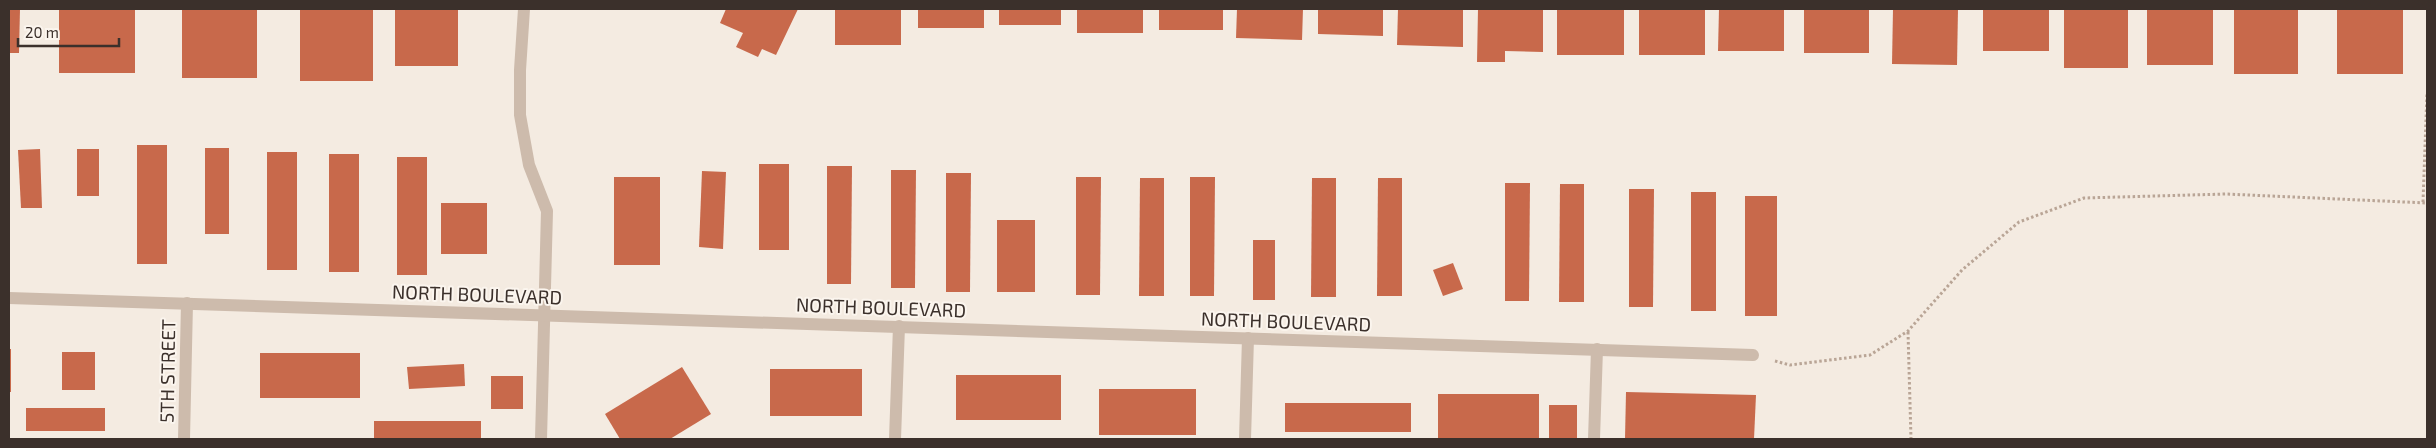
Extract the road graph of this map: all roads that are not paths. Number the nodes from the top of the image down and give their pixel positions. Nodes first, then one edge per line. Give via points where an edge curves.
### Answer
1 (524, 9) edge
2 (9, 298) edge
3 (187, 304) junction
4 (546, 315) junction
5 (899, 326) junction
6 (1248, 338) junction
7 (1597, 350) junction
8 (1753, 354) road end
9 (184, 439) edge
10 (541, 439) edge
11 (895, 439) edge
12 (1245, 439) edge
13 (1594, 439) edge

1 - 4 street via 520,115 529,165 546,211
2 - 3 street, NORTH BOULEVARD
3 - 4 street, NORTH BOULEVARD
3 - 9 street, 5TH STREET
4 - 5 street, NORTH BOULEVARD
4 - 10 street
5 - 6 street, NORTH BOULEVARD
5 - 11 street
6 - 7 street, NORTH BOULEVARD
6 - 12 street
7 - 8 street, NORTH BOULEVARD
7 - 13 street

